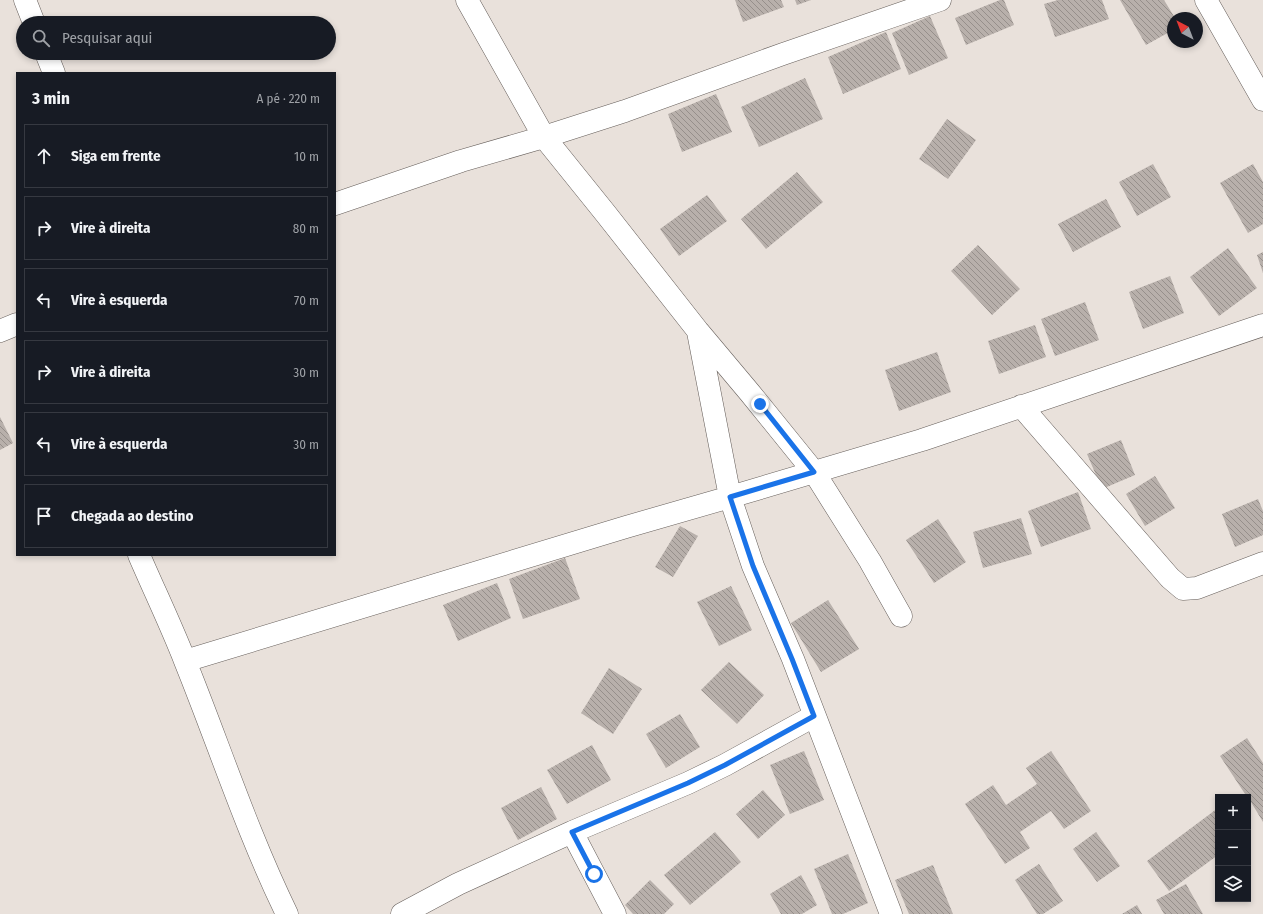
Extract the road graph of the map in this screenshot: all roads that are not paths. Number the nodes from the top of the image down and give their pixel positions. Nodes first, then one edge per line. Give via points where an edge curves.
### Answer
1 (25, 0) edge
2 (468, 0) edge
3 (940, 0) edge
4 (1206, 0) edge
5 (31, 16) edge
6 (49, 60) edge
7 (54, 72) edge
8 (1263, 100) edge
9 (544, 137) junction
10 (336, 204) edge
11 (16, 324) edge
12 (1263, 325) edge
13 (0, 331) edge
14 (698, 331) junction
15 (1021, 406) junction
16 (814, 472) junction
17 (730, 497) junction
18 (139, 556) edge
19 (1263, 563) edge
20 (902, 616) dead end
21 (185, 661) junction
22 (814, 716) junction
23 (572, 832) junction
24 (287, 914) edge
25 (402, 914) edge
26 (615, 914) edge
27 (891, 914) edge

1 - 5 street
2 - 9 street
3 - 9 street via 667,97
4 - 8 street
6 - 7 street
9 - 10 street via 461,161
9 - 14 street
11 - 13 street
12 - 15 street
14 - 16 street
14 - 17 street
15 - 16 street via 922,440
15 - 19 street via 1170,578 1183,589 1197,588
16 - 17 street
16 - 20 street
17 - 21 street via 610,531
17 - 22 street via 753,566
18 - 21 street
21 - 24 street via 251,835
22 - 23 street via 688,783
22 - 27 street
23 - 25 street via 458,884
23 - 26 street

